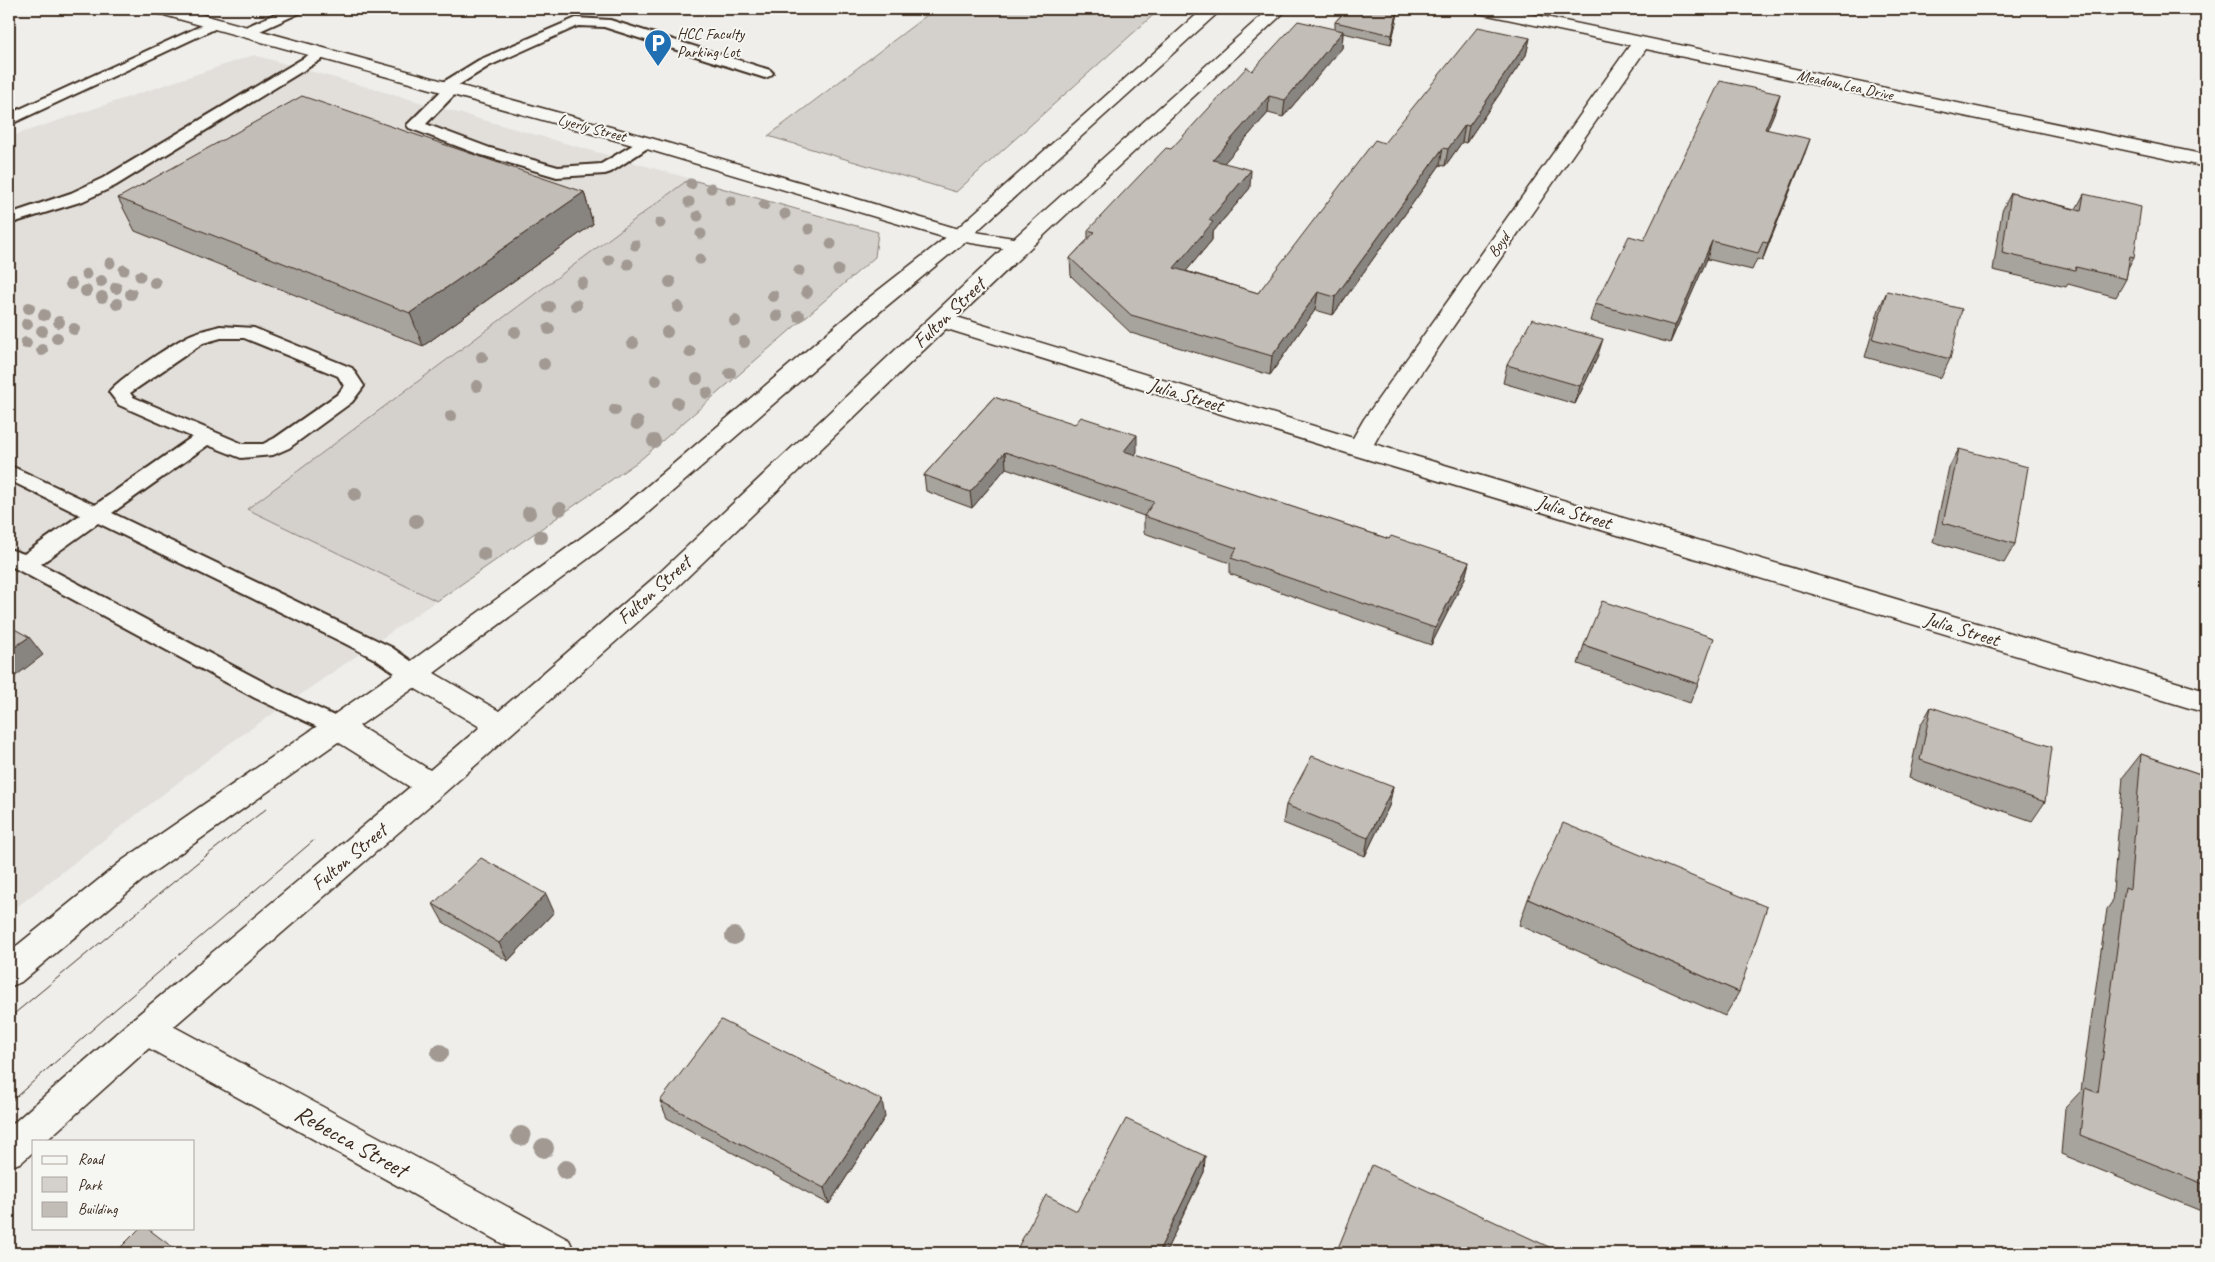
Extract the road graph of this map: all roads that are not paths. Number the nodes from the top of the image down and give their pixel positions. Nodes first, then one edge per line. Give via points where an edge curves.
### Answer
1 (163, 9) edge
2 (297, 9) edge
3 (1213, 9) edge
4 (1280, 9) edge
5 (1484, 9) edge
6 (190, 12) edge
7 (216, 24) junction
8 (246, 32) junction
9 (1641, 43) junction
10 (322, 53) junction
11 (765, 73) dead end
12 (448, 88) junction
13 (9, 120) edge
14 (647, 143) junction
15 (2206, 161) edge
16 (9, 219) edge
17 (960, 236) junction
18 (1020, 245) junction
19 (942, 320) junction
20 (207, 436) junction
21 (1359, 448) junction
22 (9, 472) edge
23 (95, 514) junction
24 (17, 560) edge
25 (413, 674) junction
26 (2206, 702) edge
27 (501, 726) junction
28 (337, 727) junction
29 (432, 786) junction
30 (9, 972) edge
31 (146, 1029) junction
32 (9, 1150) edge
33 (556, 1253) edge

1 - 6 street, Lyerly Street
2 - 8 lane
3 - 17 street
4 - 18 street, Fulton Street
5 - 9 street, Meadow Lea Drive
6 - 7 street, Lyerly Street
7 - 8 street, Lyerly Street
7 - 13 lane
8 - 10 street, Lyerly Street
9 - 15 street, Meadow Lea Drive
9 - 21 street, Boyd
10 - 12 street, Lyerly Street
10 - 16 lane via 109,182 76,197
11 - 12 lane via 605,23 576,22 484,63
12 - 14 street, Lyerly Street
12 - 14 lane via 415,125 484,152 557,172 605,169
14 - 17 street, Lyerly Street
17 - 18 street, Lyerly Street
17 - 25 street via 874,305 627,517
18 - 19 street, Fulton Street
19 - 21 street, Julia Street
19 - 27 street, Fulton Street via 664,583
20 - 20 lane via 241,452 266,450 282,443 345,398 354,386 345,372 247,332 220,332 196,339 119,392 126,402
20 - 23 lane
21 - 26 street, Julia Street
22 - 23 lane
23 - 24 lane
23 - 25 lane via 352,637
24 - 28 lane via 263,692
25 - 27 street
25 - 28 street
27 - 29 street, Fulton Street
28 - 29 street
28 - 30 street via 134,869
29 - 31 street, Fulton Street
31 - 32 street, Fulton Street
31 - 33 street, Rebecca Street

